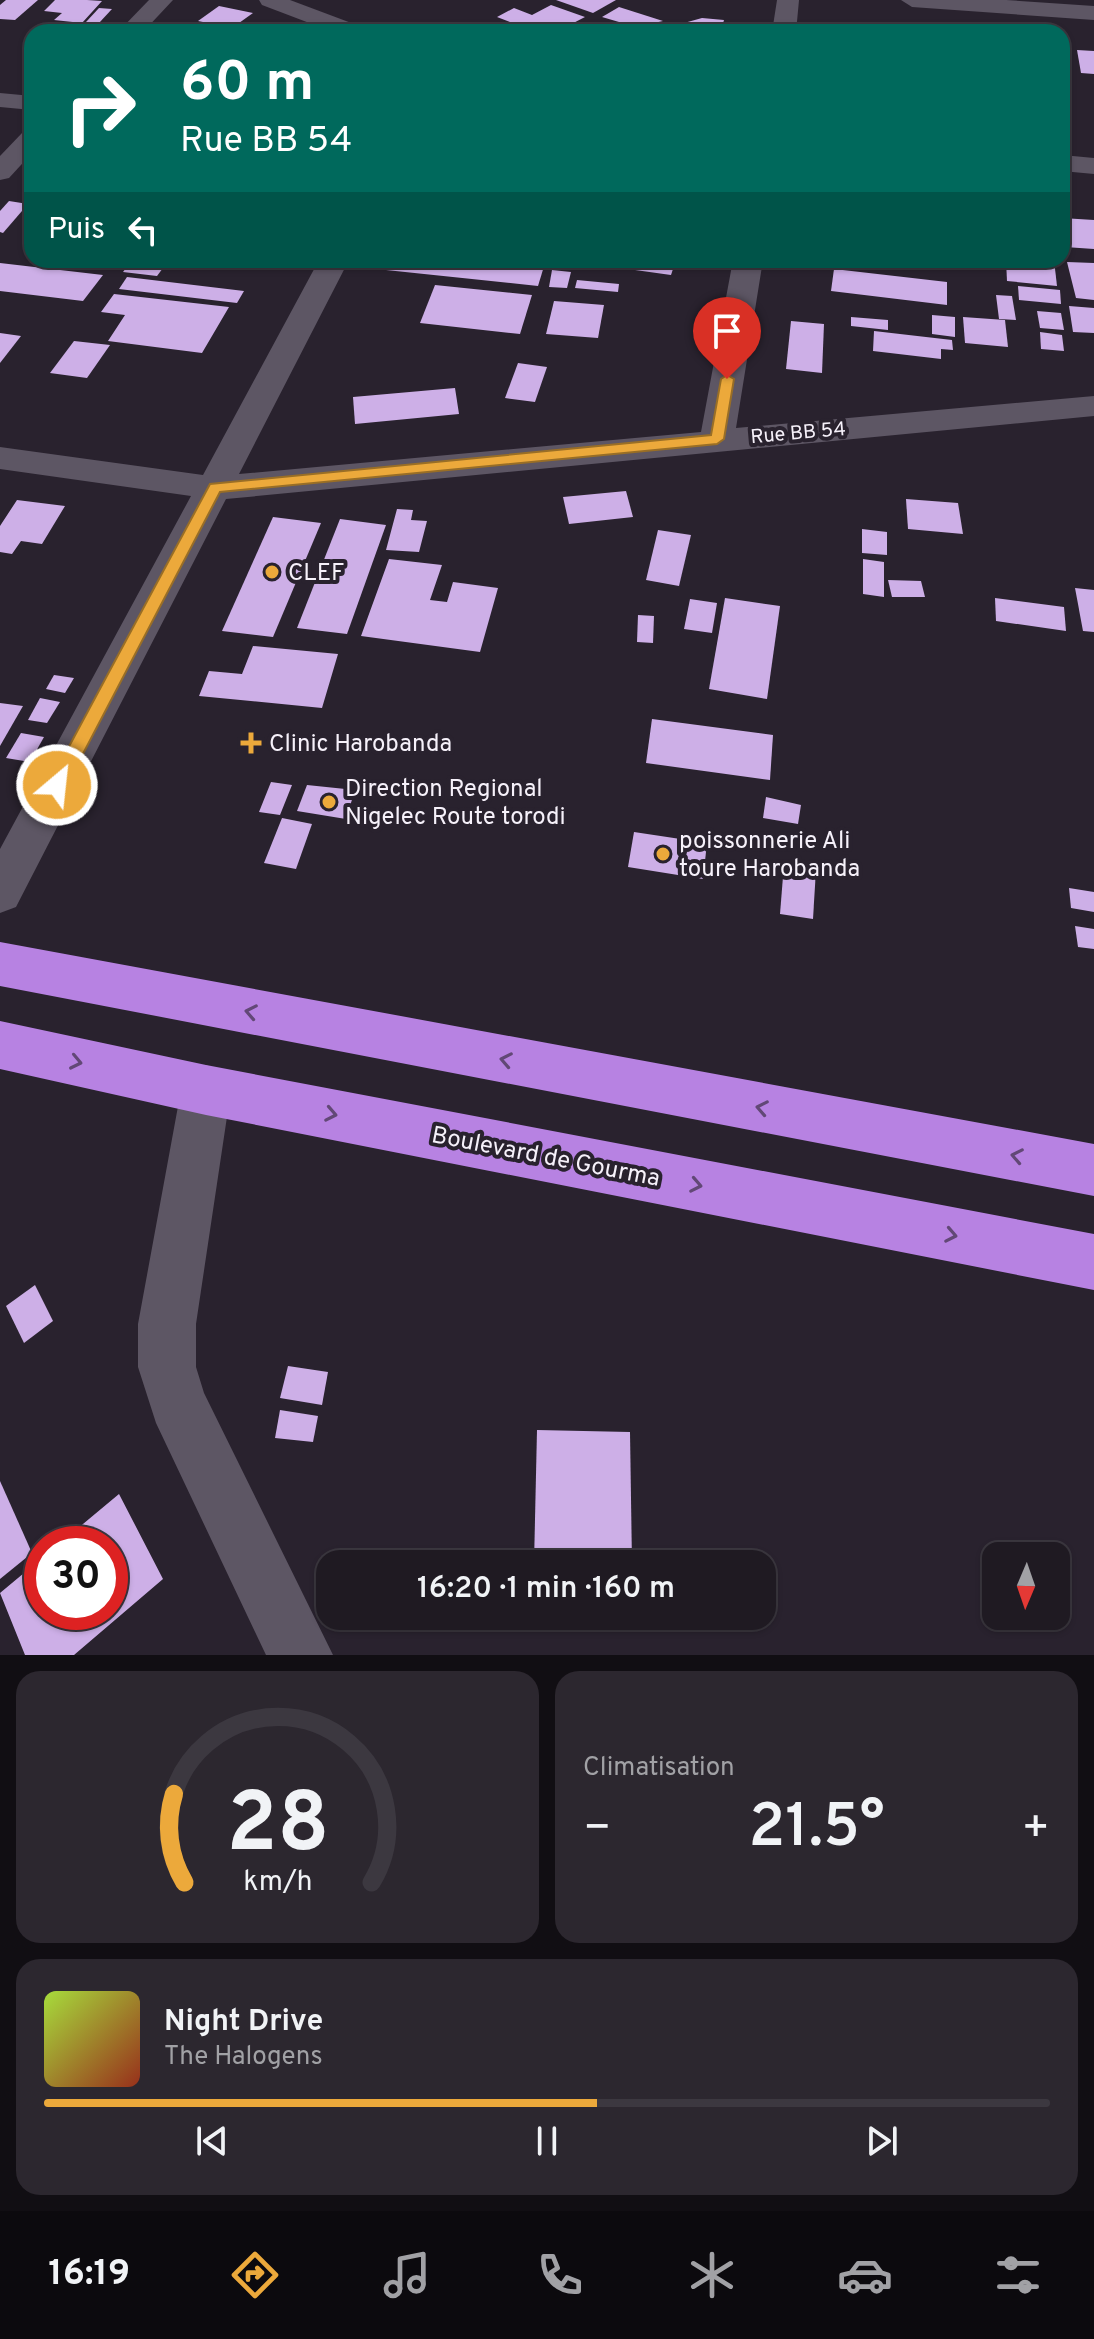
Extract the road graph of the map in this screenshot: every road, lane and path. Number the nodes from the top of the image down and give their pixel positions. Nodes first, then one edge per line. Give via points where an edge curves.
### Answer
1 (162, 0) edge
2 (270, 0) edge
3 (788, 0) edge
4 (912, 0) edge
5 (1094, 13) edge
6 (138, 24) edge
7 (333, 24) edge
8 (785, 24) edge
9 (0, 100) edge
10 (24, 102) edge
11 (24, 146) edge
12 (1070, 164) edge
13 (1094, 166) edge
14 (0, 172) edge
15 (330, 268) edge
16 (747, 268) edge
17 (1094, 406) edge
18 (717, 439) junction
19 (0, 458) edge
20 (215, 488) junction
21 (0, 893) edge
22 (0, 964) edge
23 (0, 1045) edge
24 (206, 1090) junction
25 (1094, 1170) edge
26 (1094, 1262) edge
27 (300, 1655) edge

1 - 6 street
2 - 7 street
3 - 8 street
4 - 5 street
9 - 10 street
11 - 14 street
12 - 13 street
15 - 20 street
16 - 18 street
17 - 18 street, Rue BB 54
18 - 20 street, Rue BB 54
19 - 20 street, Rue BB 54
20 - 21 street
25 -> 22 highway
23 -> 24 highway, Boulevard de Gourma
24 -> 26 highway, Boulevard de Gourma
24 - 27 street via 167,1324 167,1367 177,1402

